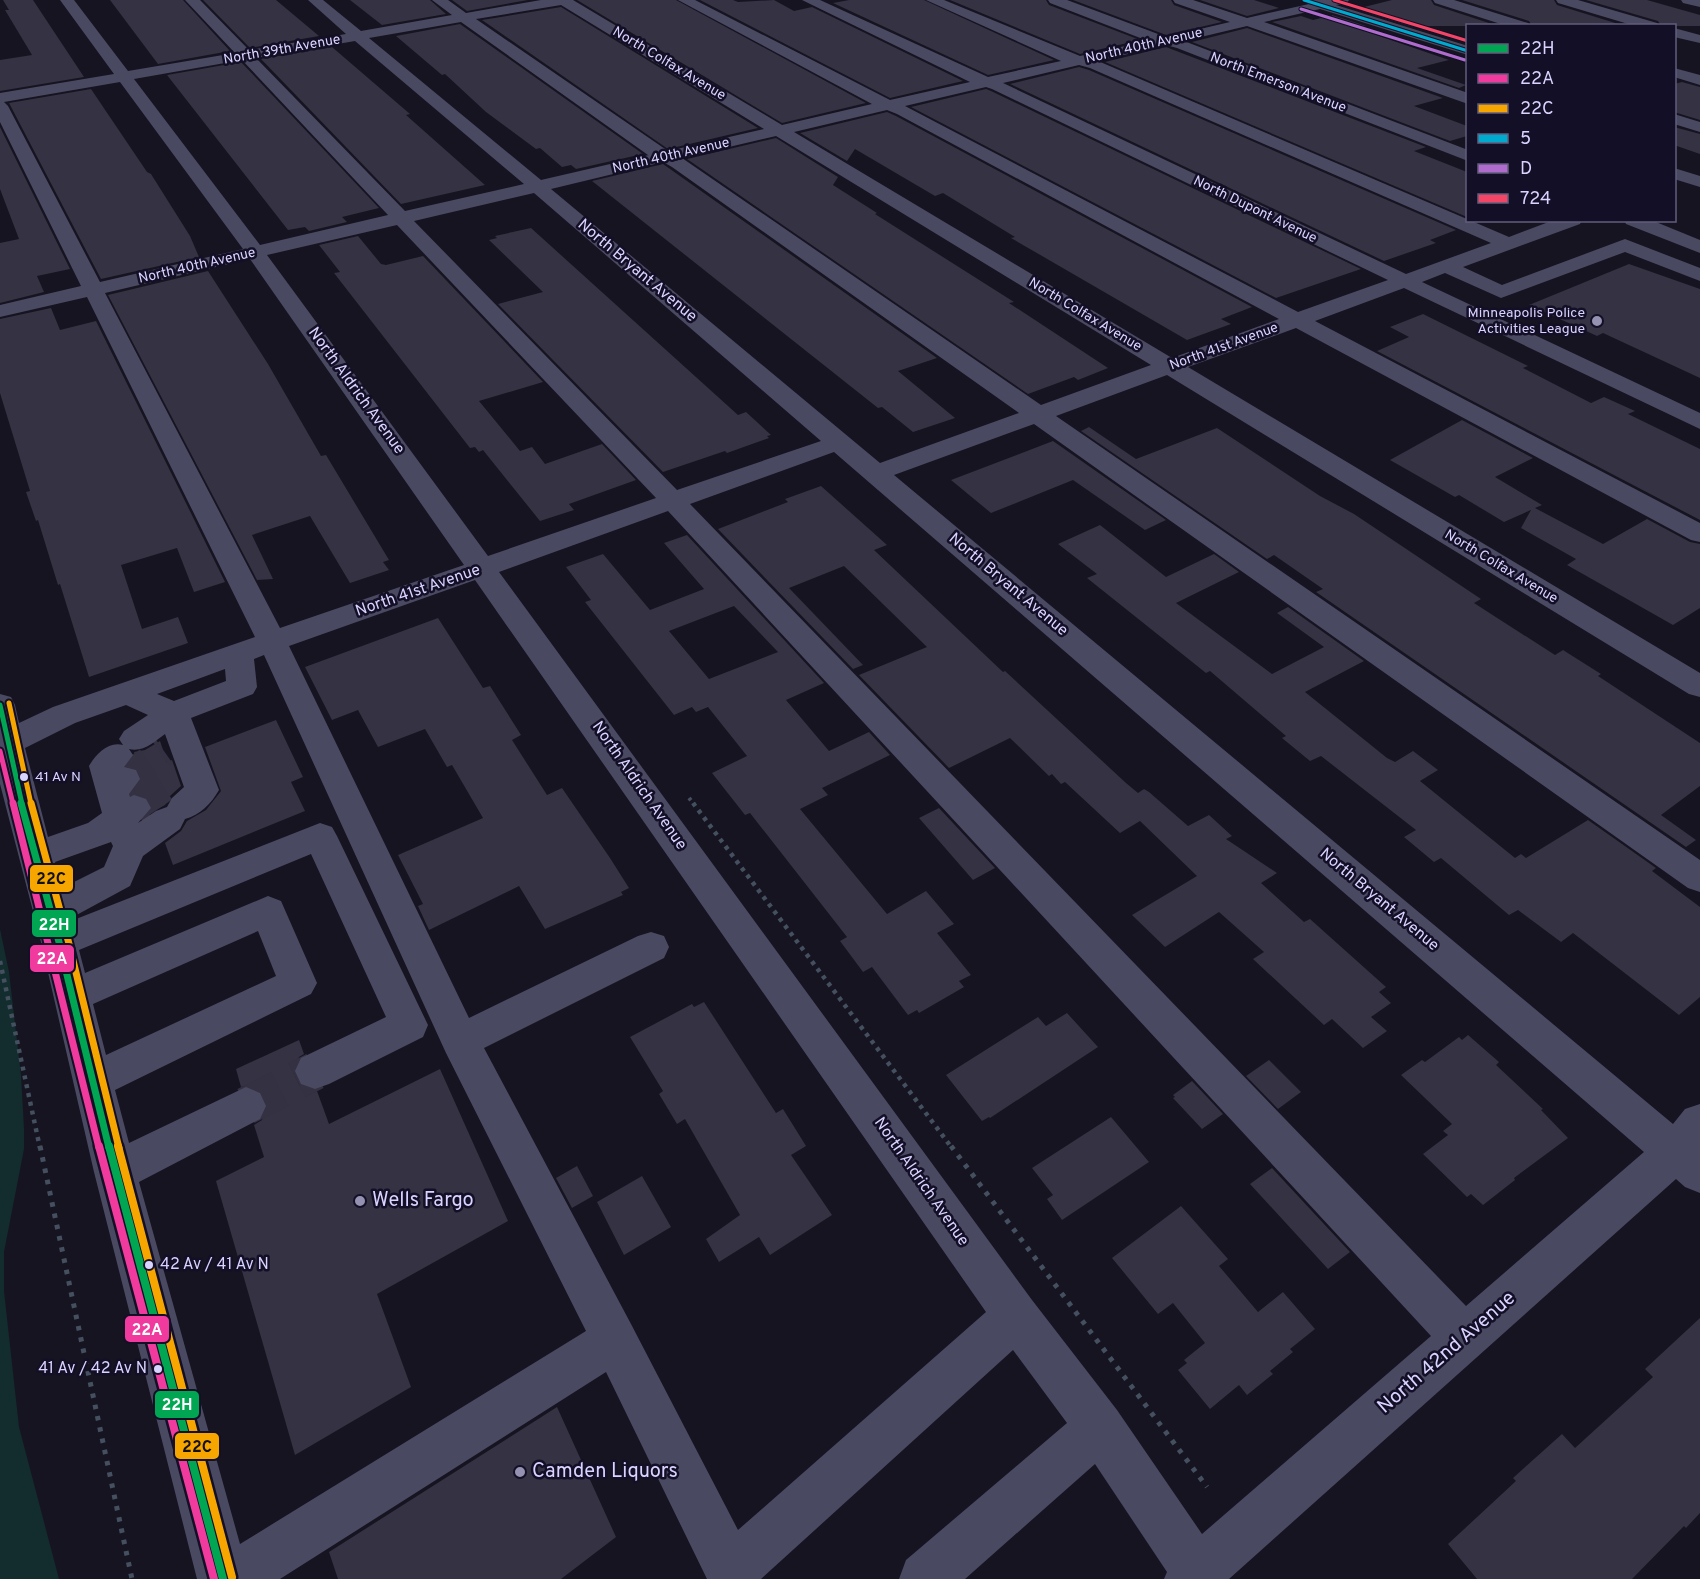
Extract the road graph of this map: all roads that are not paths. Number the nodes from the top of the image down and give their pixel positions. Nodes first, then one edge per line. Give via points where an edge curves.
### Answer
1 (67, 0) edge
2 (192, 0) edge
3 (315, 0) edge
4 (439, 0) edge
5 (564, 0) edge
6 (685, 0) edge
7 (809, 0) edge
8 (933, 0) edge
9 (1055, 0) edge
10 (1180, 0) edge
11 (1304, 0) edge
12 (1342, 0) edge
13 (1440, 0) edge
14 (1563, 0) edge
15 (1688, 0) edge
16 (1700, 3) edge
17 (1322, 4) junction
18 (464, 18) junction
19 (1246, 22) junction
20 (1517, 24) edge
21 (1645, 24) edge
22 (1676, 33) edge
23 (359, 36) junction
24 (1700, 39) edge
25 (1165, 41) junction
26 (1466, 51) edge
27 (246, 56) junction
28 (1080, 61) junction
29 (1676, 73) edge
30 (123, 77) junction
31 (1700, 80) edge
32 (988, 82) junction
33 (0, 98) edge
34 (1466, 99) edge
35 (888, 105) junction
36 (0, 106) edge
37 (1676, 120) edge
38 (1700, 127) edge
39 (780, 130) junction
40 (1466, 156) edge
41 (667, 158) junction
42 (538, 187) junction
43 (403, 218) junction
44 (1568, 222) edge
45 (1638, 222) edge
46 (1509, 244) junction
47 (1700, 247) edge
48 (256, 253) junction
49 (1446, 266) junction
50 (1700, 275) edge
51 (1404, 282) junction
52 (93, 290) junction
53 (0, 312) edge
54 (1297, 321) junction
55 (1170, 367) junction
56 (1038, 414) junction
57 (1700, 423) edge
58 (840, 442) junction
59 (876, 473) junction
60 (674, 502) junction
61 (1700, 534) edge
62 (483, 568) junction
63 (272, 641) junction
64 (238, 654) junction
65 (1700, 687) edge
66 (128, 693) junction
67 (0, 705) edge
68 (4, 745) edge
69 (177, 767) junction
70 (124, 791) junction
71 (36, 855) junction
72 (1700, 878) edge
73 (55, 927) junction
74 (651, 947) dead end
75 (72, 996) junction
76 (460, 1041) junction
77 (315, 1071) tunnel mouth
78 (93, 1081) junction
79 (246, 1106) tunnel mouth
80 (1692, 1149) edge
81 (115, 1173) junction
82 (1016, 1316) junction
83 (1465, 1339) junction
84 (615, 1340) junction
85 (1100, 1427) junction
86 (733, 1575) edge
87 (1196, 1577) edge
88 (222, 1579) edge
89 (232, 1579) edge
90 (925, 1579) edge

1 - 30 street, North Aldrich Avenue
2 - 27 street
3 - 23 street, North Bryant Avenue
4 - 18 street
5 - 18 street, North 39th Avenue
5 - 39 street, North Colfax Avenue
6 - 35 street
7 - 32 street, North Dupont Avenue
8 - 28 street
9 - 25 street, North Emerson Avenue
10 - 19 street
11 - 17 street
12 - 17 street, North 40th Avenue
13 - 20 street
14 - 21 street
15 - 16 street
17 - 19 street, North 40th Avenue
17 - 26 street
18 - 23 street, North 39th Avenue
18 - 41 street
19 - 25 street, North 40th Avenue
19 - 34 street
22 - 24 street
23 - 27 street, North 39th Avenue
23 - 42 street, North Bryant Avenue
25 - 28 street, North 40th Avenue
25 - 40 street, North Emerson Avenue
27 - 30 street, North 39th Avenue
27 - 43 street
28 - 32 street, North 40th Avenue
28 - 46 street
29 - 31 street
30 - 33 street, North 39th Avenue
30 - 48 street, North Aldrich Avenue
32 - 35 street, North 40th Avenue
32 - 51 street, North Dupont Avenue
35 - 39 street, North 40th Avenue
35 - 54 street
36 - 52 street
37 - 38 street
39 - 41 street, North 40th Avenue
39 - 55 street, North Colfax Avenue
41 - 42 street, North 40th Avenue
41 - 56 street
42 - 43 street, North 40th Avenue
42 - 58 street, North Bryant Avenue
43 - 48 street, North 40th Avenue
43 - 60 street
44 - 46 street, North 41st Avenue
45 - 47 street
46 - 49 street, North 41st Avenue
48 - 52 street, North 40th Avenue
48 - 62 street, North Aldrich Avenue
49 - 50 street via 1501,292 1625,245
49 - 51 street, North 41st Avenue
51 - 54 street, North 41st Avenue
51 - 57 street, North Dupont Avenue
52 - 53 street, North 40th Avenue
52 - 63 street
54 - 55 street, North 41st Avenue
54 - 61 street
55 - 56 street, North 41st Avenue
55 - 65 street, North Colfax Avenue
56 - 59 street, North 41st Avenue
56 - 72 street
58 - 59 street, North Bryant Avenue
58 - 60 street, North 41st Avenue
59 - 80 street, North Bryant Avenue
60 - 62 street, North 41st Avenue
60 - 83 street
62 - 63 street, North 41st Avenue
62 - 82 street, North Aldrich Avenue
63 - 64 street, North 41st Avenue
63 - 76 street
64 - 66 street, North 41st Avenue
64 - 69 street via 242,687
66 - 68 street, North 41st Avenue via 64,715
66 - 69 street
67 - 68 street
68 - 71 street
69 - 70 street
69 - 70 street
70 - 71 street via 100,832
70 - 73 street via 118,876
71 - 73 street
73 - 75 street
73 - 77 street via 320,836 409,1025
74 - 76 street
75 - 78 street
75 - 78 street via 268,911 298,983
76 - 84 street
78 - 81 street
79 - 81 street
80 - 83 street, North 42nd Avenue
81 - 88 street
82 - 85 street, North Aldrich Avenue
82 - 86 street
83 - 87 street, North 42nd Avenue
84 - 86 street
84 - 89 street
85 - 87 street, North Aldrich Avenue
85 - 90 street

